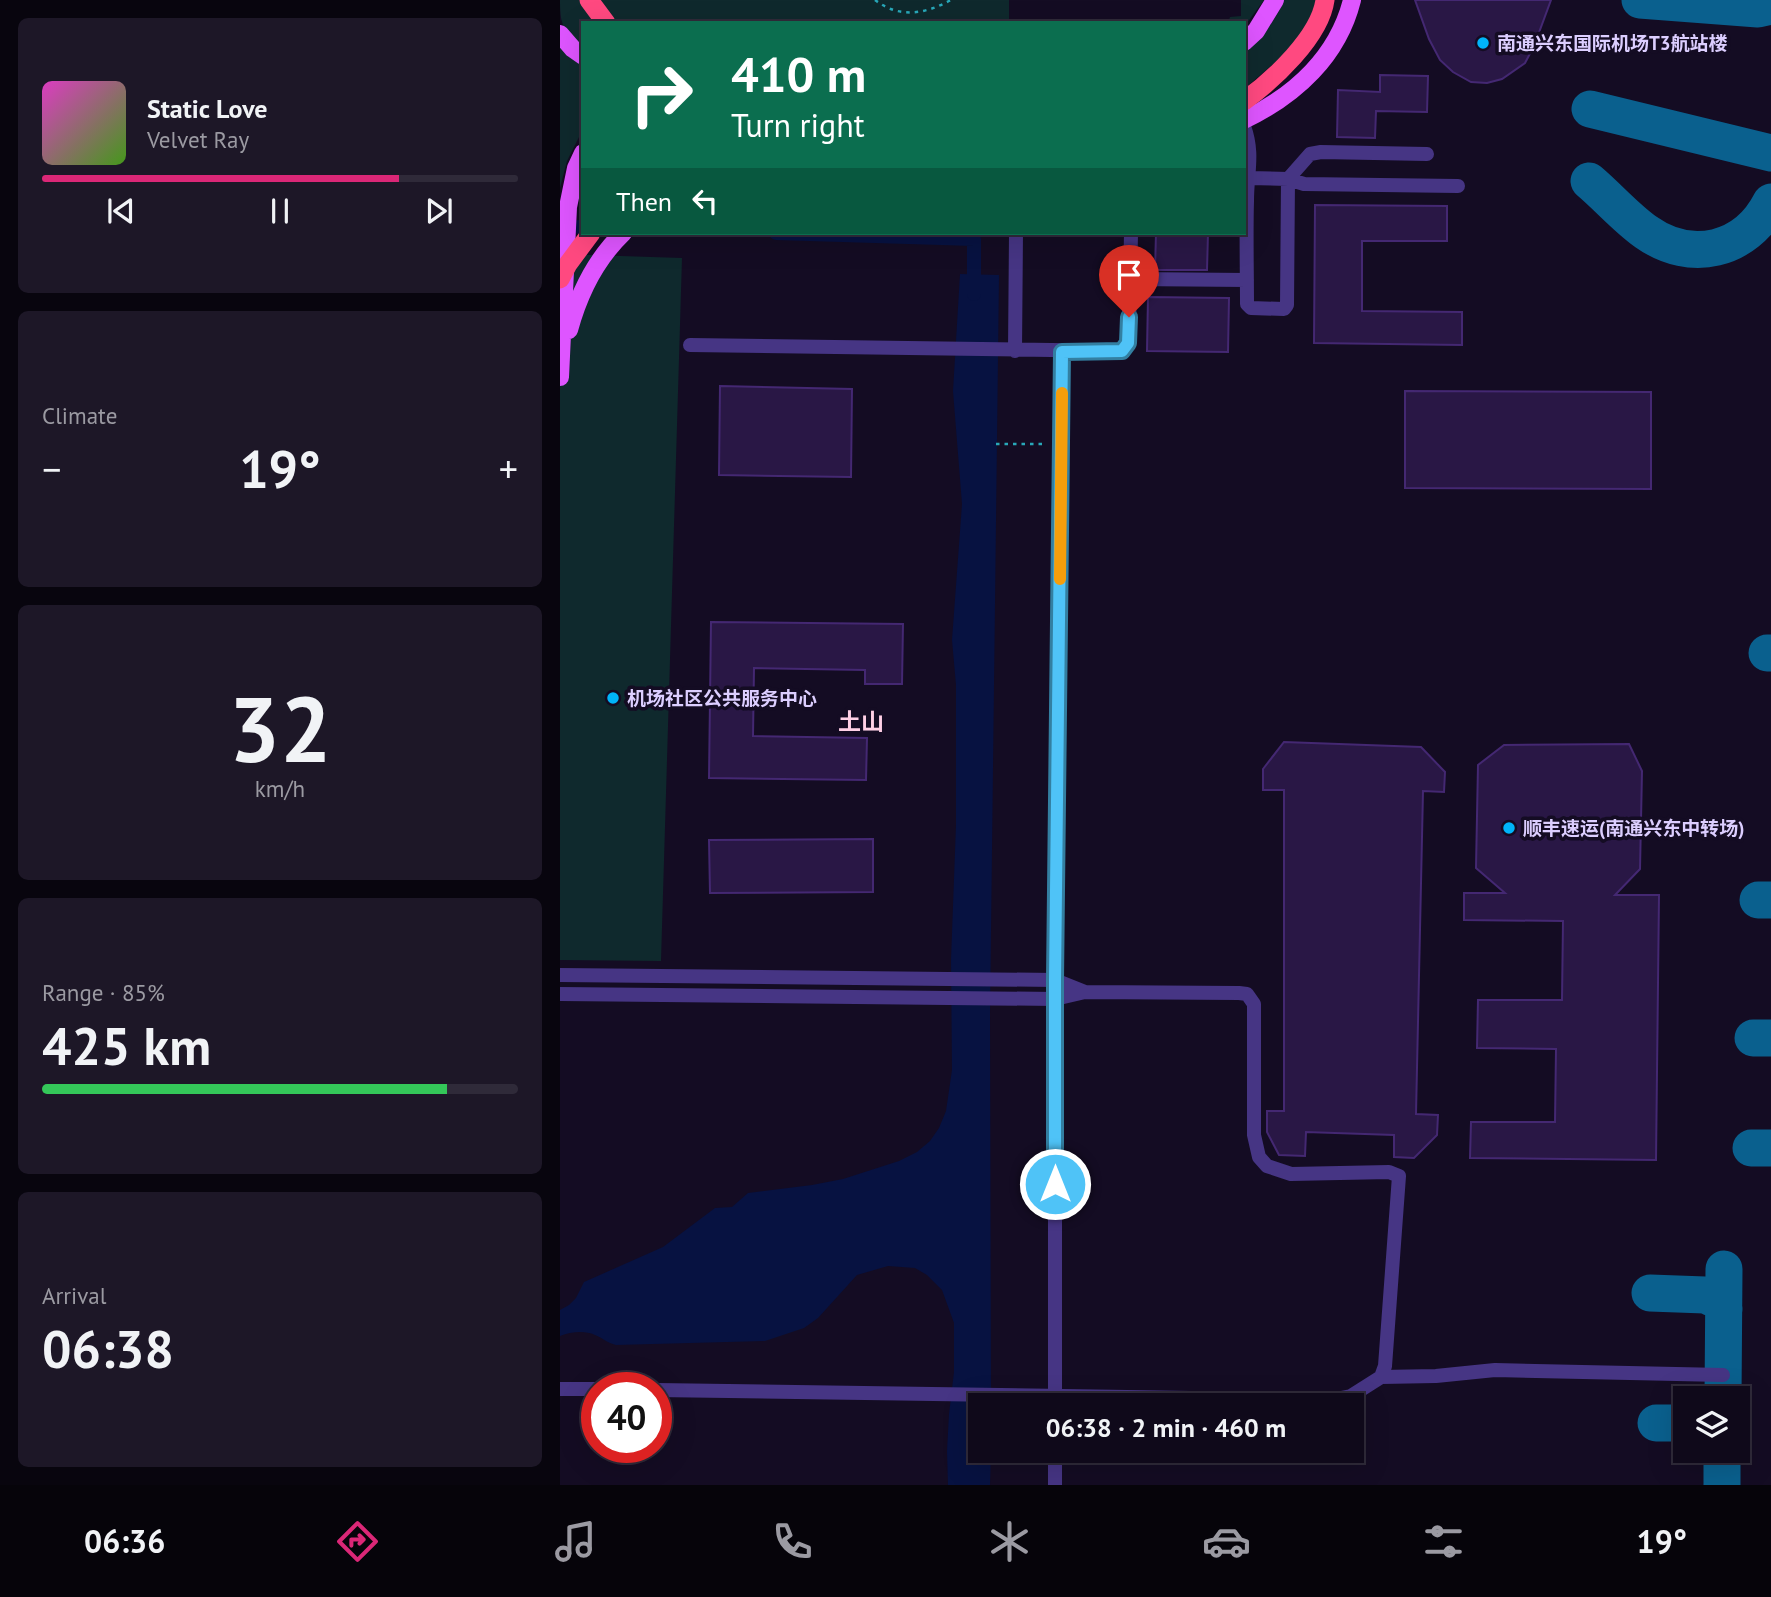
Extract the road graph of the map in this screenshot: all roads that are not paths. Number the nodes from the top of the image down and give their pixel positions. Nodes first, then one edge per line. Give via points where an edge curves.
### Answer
1 (589, 0) edge
2 (1275, 0) edge
3 (1352, 0) edge
4 (1326, 3) edge
5 (605, 21) edge
6 (560, 34) edge
7 (1246, 40) edge
8 (581, 55) edge
9 (1288, 61) junction
10 (1246, 82) edge
11 (1246, 99) edge
12 (1246, 119) edge
13 (1246, 131) edge
14 (1427, 154) dead end
15 (581, 157) edge
16 (1249, 178) junction
17 (1288, 179) junction
18 (1458, 186) dead end
19 (590, 235) edge
20 (621, 235) edge
21 (1016, 235) edge
22 (1131, 235) edge
23 (560, 279) edge
24 (1130, 279) junction
25 (1247, 280) junction
26 (690, 345) dead end
27 (1009, 351) junction
28 (1062, 352) junction
29 (561, 357) edge
30 (560, 377) edge
31 (560, 975) edge
32 (1055, 980) junction
33 (1085, 992) junction
34 (560, 994) edge
35 (1055, 999) junction
36 (1723, 1375) dead end
37 (1381, 1377) junction
38 (560, 1389) edge
39 (581, 1389) edge
40 (672, 1390) edge
41 (968, 1393) edge
42 (1056, 1393) edge
43 (1356, 1393) edge
44 (1055, 1463) edge
45 (1055, 1485) edge

1 - 5 highway
2 - 7 main road
3 - 12 main road via 1346,24 1324,60 1295,89
4 - 9 highway via 1310,35
6 - 8 main road
9 - 10 highway
9 - 11 highway
13 - 16 street
14 - 17 street via 1321,152 1310,154
15 - 29 main road via 568,207
16 - 17 street
16 - 25 street
17 - 18 street via 1304,184
17 - 25 street via 1287,305 1284,309 1251,308
19 - 23 highway, bridge
20 - 29 main road via 606,249 585,284
21 - 27 street
22 - 24 street
24 - 25 street
24 - 28 street via 1126,348
26 - 27 street
27 - 28 street
28 - 32 street
29 - 30 main road
31 - 32 street
32 - 33 street
32 - 35 street
33 - 35 street
33 - 37 street via 1247,994 1255,1009 1254,1135 1259,1157 1267,1166 1291,1174 1389,1172 1399,1177
34 - 35 street
35 - 42 street
36 - 37 street via 1495,1370
37 - 43 street
38 - 39 street
40 - 41 street
44 - 45 street

